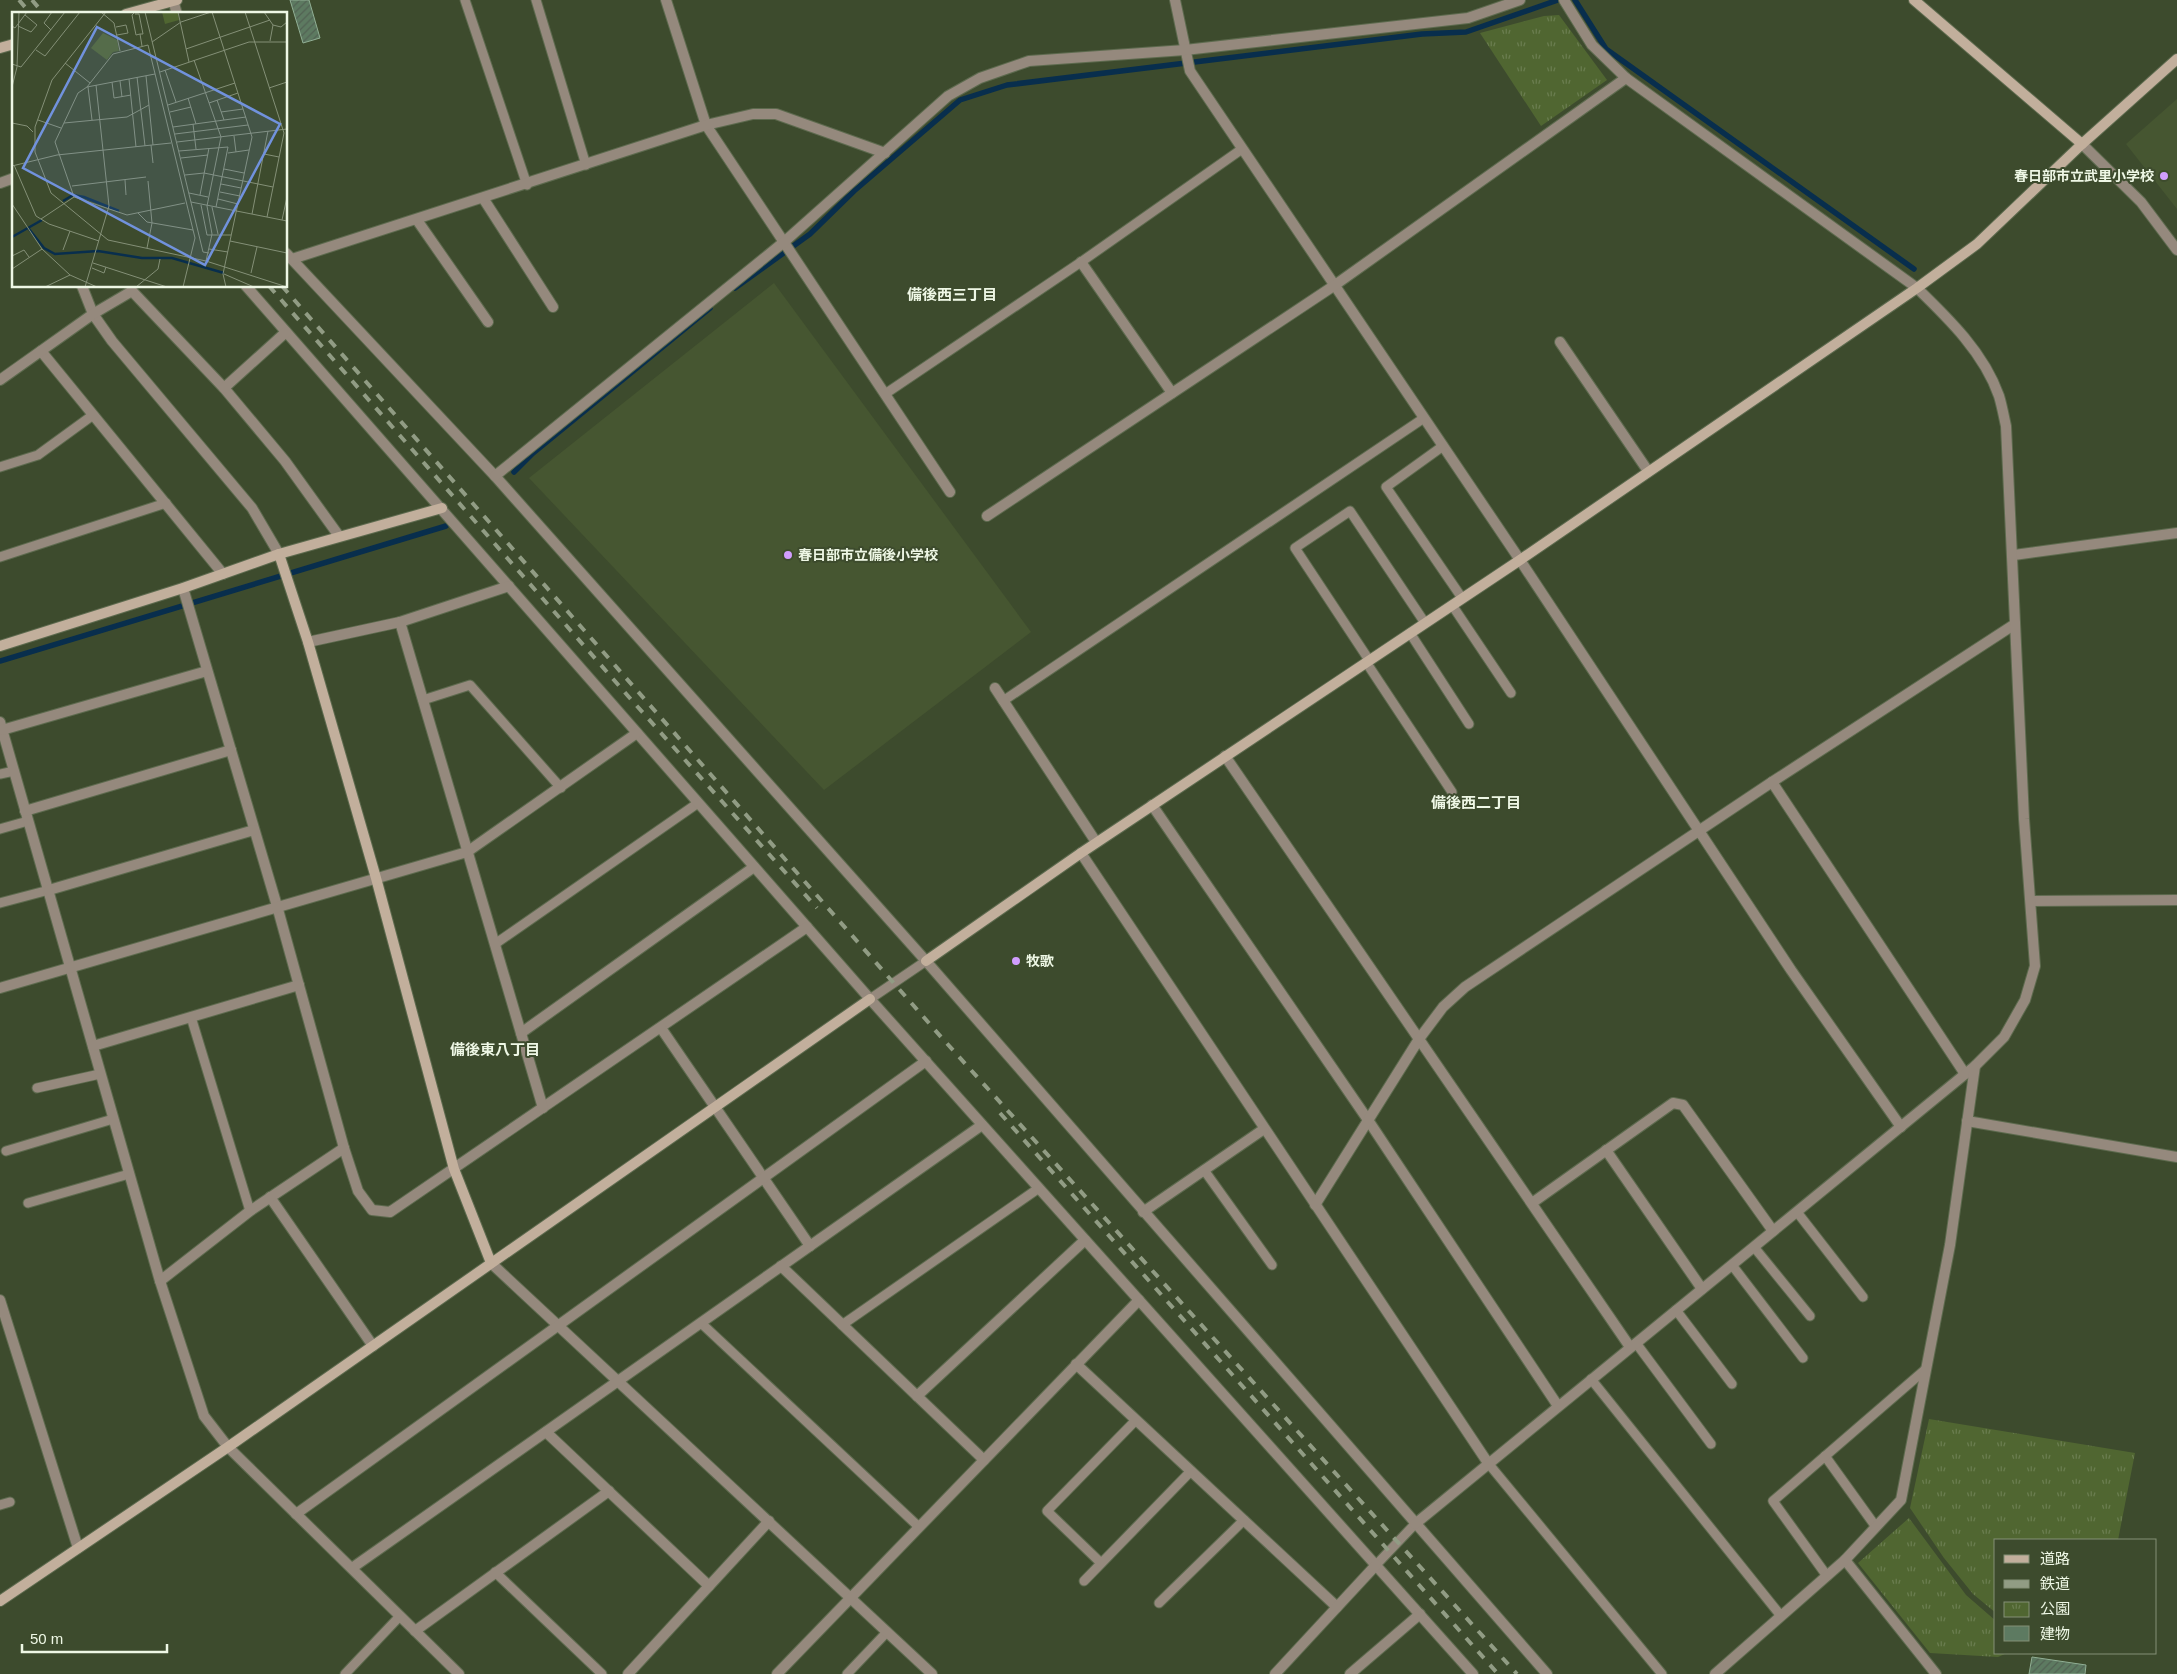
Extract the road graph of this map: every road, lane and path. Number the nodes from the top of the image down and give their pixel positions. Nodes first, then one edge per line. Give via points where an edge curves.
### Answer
1 (174, 0) edge
2 (465, 0) edge
3 (536, 0) edge
4 (666, 0) edge
5 (1175, 0) edge
6 (1520, 0) edge
7 (1564, 0) edge
8 (1914, 0) edge
9 (133, 12) edge
10 (1185, 50) junction
11 (2177, 59) edge
12 (1626, 78) junction
13 (706, 125) junction
14 (2082, 144) junction
15 (1242, 149) junction
16 (885, 153) junction
17 (586, 165) junction
18 (12, 179) edge
19 (0, 183) edge
20 (527, 185) junction
21 (483, 198) junction
22 (417, 220) junction
23 (784, 242) junction
24 (2177, 250) edge
25 (289, 256) edge
26 (1080, 262) junction
27 (1335, 286) junction
28 (83, 288) edge
29 (248, 288) edge
30 (1917, 288) junction
31 (553, 308) dead end
32 (93, 314) junction
33 (488, 322) dead end
34 (286, 332) junction
35 (1560, 342) dead end
36 (40, 351) junction
37 (0, 379) edge
38 (224, 388) junction
39 (1172, 393) junction
40 (885, 394) junction
41 (93, 415) junction
42 (1424, 418) junction
43 (1443, 446) junction
44 (0, 467) edge
45 (1648, 472) junction
46 (495, 476) junction
47 (950, 492) dead end
48 (166, 503) junction
49 (442, 508) junction
50 (987, 516) dead end
51 (2177, 533) edge
52 (338, 536) junction
53 (278, 554) junction
54 (2014, 555) junction
55 (0, 557) edge
56 (1520, 560) junction
57 (223, 574) junction
58 (509, 586) junction
59 (183, 588) junction
60 (1462, 598) junction
61 (1452, 605) junction
62 (400, 622) junction
63 (1425, 623) junction
64 (2015, 624) junction
65 (1410, 633) junction
66 (308, 642) junction
67 (0, 646) edge
68 (1367, 661) junction
69 (207, 671) junction
70 (995, 688) dead end
71 (1511, 693) dead end
72 (423, 700) junction
73 (1003, 701) junction
74 (1469, 724) dead end
75 (1, 726) edge
76 (636, 733) junction
77 (231, 750) junction
78 (1225, 756) junction
79 (14, 771) junction
80 (0, 774) edge
81 (1772, 782) junction
82 (561, 788) junction
83 (1452, 792) dead end
84 (698, 803) junction
85 (1152, 805) junction
86 (27, 816) junction
87 (0, 829) edge
88 (254, 830) junction
89 (1700, 832) junction
90 (1096, 842) junction
91 (467, 852) junction
92 (1081, 853) junction
93 (754, 867) junction
94 (376, 878) junction
95 (49, 890) junction
96 (2177, 900) edge
97 (2032, 901) junction
98 (0, 903) edge
99 (277, 906) junction
100 (807, 928) junction
101 (494, 944) junction
102 (926, 962) junction
103 (70, 968) junction
104 (298, 985) junction
105 (0, 988) edge
106 (870, 999) junction
107 (192, 1017) junction
108 (660, 1028) junction
109 (521, 1033) junction
110 (1419, 1039) junction
111 (92, 1046) junction
112 (926, 1062) junction
113 (1975, 1066) junction
114 (100, 1074) junction
115 (1965, 1074) junction
116 (38, 1088) dead end
117 (716, 1106) junction
118 (543, 1108) junction
119 (114, 1120) junction
120 (1368, 1120) junction
121 (1967, 1121) junction
122 (982, 1125) junction
123 (1901, 1127) junction
124 (1264, 1129) junction
125 (344, 1148) junction
126 (1606, 1150) junction
127 (6, 1151) dead end
128 (2177, 1157) edge
129 (454, 1169) junction
130 (1204, 1170) junction
131 (129, 1174) junction
132 (764, 1178) junction
133 (1038, 1188) junction
134 (270, 1197) junction
135 (28, 1203) dead end
136 (1532, 1203) junction
137 (1315, 1204) junction
138 (250, 1211) junction
139 (1143, 1212) junction
140 (1797, 1212) junction
141 (1773, 1231) junction
142 (1085, 1240) junction
143 (810, 1246) junction
144 (1754, 1247) junction
145 (491, 1263) junction
146 (1272, 1265) dead end
147 (1732, 1265) junction
148 (781, 1266) junction
149 (160, 1281) junction
150 (1702, 1289) junction
151 (1863, 1297) dead end
152 (0, 1300) edge
153 (1139, 1300) junction
154 (1676, 1310) junction
155 (1810, 1316) dead end
156 (3, 1322) edge
157 (701, 1323) junction
158 (559, 1325) junction
159 (842, 1325) junction
160 (1633, 1345) junction
161 (373, 1346) junction
162 (1803, 1358) dead end
163 (1076, 1364) junction
164 (1926, 1369) junction
165 (1591, 1379) junction
166 (618, 1381) junction
167 (1732, 1384) dead end
168 (917, 1396) junction
169 (1558, 1406) junction
170 (1136, 1420) junction
171 (546, 1432) junction
172 (1711, 1444) dead end
173 (228, 1447) junction
174 (1826, 1456) junction
175 (984, 1460) junction
176 (1488, 1463) junction
177 (1191, 1471) junction
178 (609, 1491) junction
179 (10, 1502) dead end
180 (0, 1505) edge
181 (296, 1514) junction
182 (1244, 1520) junction
183 (769, 1521) junction
184 (1415, 1524) junction
185 (918, 1527) junction
186 (1876, 1527) junction
187 (78, 1548) junction
188 (1845, 1560) junction
189 (1101, 1563) junction
190 (1376, 1566) junction
191 (352, 1568) junction
192 (495, 1572) junction
193 (1827, 1576) junction
194 (1084, 1581) dead end
195 (709, 1586) junction
196 (850, 1597) junction
197 (0, 1601) edge
198 (1159, 1603) dead end
199 (1337, 1607) junction
200 (1420, 1614) junction
201 (400, 1616) junction
202 (1781, 1616) junction
203 (415, 1631) junction
204 (887, 1632) junction
205 (345, 1674) edge
206 (459, 1674) edge
207 (602, 1674) edge
208 (628, 1674) edge
209 (777, 1674) edge
210 (847, 1674) edge
211 (932, 1674) edge
212 (1275, 1674) edge
213 (1350, 1674) edge
214 (1473, 1674) edge
215 (1547, 1674) edge
216 (1662, 1674) edge
217 (1715, 1674) edge
218 (1936, 1674) edge

1 - 9 street
2 - 20 lane
3 - 17 lane
4 - 13 street
5 - 10 street
6 - 10 street via 1468,18
7 - 12 street via 1592,46
8 - 14 street
10 - 15 street via 1190,71
10 - 16 street via 1029,61 980,78 948,96
11 - 14 street
12 - 27 street
12 - 30 street
13 - 16 street via 753,114 776,114
13 - 17 street
13 - 23 street
14 - 24 street via 2140,202
14 - 30 street via 1977,244
15 - 26 lane
15 - 27 street
16 - 23 street
17 - 20 street
18 - 19 street
20 - 21 street
21 - 22 street
21 - 31 street
22 - 25 street
22 - 33 street
23 - 40 street
23 - 46 street
25 - 46 street
26 - 39 street
26 - 40 lane
27 - 39 street
27 - 42 street
28 - 32 street
29 - 34 street
30 - 45 street
30 - 54 street via 1955,324 1999,396 2006,426
32 - 36 street
32 - 38 street via 132,291
32 - 53 street via 252,508
34 - 38 street
34 - 49 street
35 - 45 street
36 - 37 street
36 - 41 street
38 - 52 street via 285,461
39 - 50 street
40 - 47 street
41 - 44 lane via 38,455
41 - 48 street
42 - 43 street
42 - 73 lane
43 - 56 street
43 - 60 lane via 1386,487
45 - 56 street
46 - 102 street
48 - 55 lane
48 - 57 street
49 - 52 street
49 - 58 street
51 - 54 street
52 - 53 street
53 - 57 street
53 - 66 street
54 - 64 street
56 - 60 street
56 - 89 street
57 - 59 street
58 - 62 street
58 - 76 street
59 - 67 street
59 - 69 street
60 - 61 street
61 - 63 street
61 - 71 lane
62 - 66 street
62 - 72 street
63 - 65 street
63 - 68 lane via 1350,512 1295,548
64 - 81 street
64 - 97 street via 2024,819
65 - 68 street
65 - 74 lane
66 - 94 street
68 - 78 street
68 - 83 lane
69 - 75 street
69 - 77 street
70 - 73 street
72 - 82 lane via 470,685
72 - 91 street
73 - 90 street
75 - 79 street
76 - 82 street
76 - 84 street
77 - 86 street
77 - 88 street
78 - 85 street
78 - 110 street
79 - 80 lane
79 - 86 street
81 - 89 street
81 - 115 street
82 - 91 street
84 - 93 street
84 - 101 lane
85 - 90 street
85 - 120 street
86 - 87 lane
86 - 95 street
88 - 95 street
88 - 99 street
89 - 110 street via 1465,987 1443,1007
89 - 123 street via 1791,970
90 - 92 street
91 - 94 street
91 - 101 street
92 - 102 street
92 - 124 street
93 - 100 street
93 - 109 street
94 - 99 street
94 - 129 street
95 - 98 lane
95 - 103 street
96 - 97 street
97 - 113 street via 2035,966 2025,1000 2004,1036
99 - 103 street
99 - 104 street
100 - 106 street
100 - 108 street
101 - 109 street
102 - 106 lane
102 - 139 street
103 - 105 street
103 - 111 street
104 - 107 street
104 - 125 street
106 - 112 street
106 - 117 street
107 - 111 street
107 - 138 lane
108 - 117 street
108 - 118 street
109 - 118 street
110 - 120 street
110 - 136 street
111 - 114 street
112 - 122 street
112 - 132 street
113 - 115 street
113 - 121 street
114 - 116 lane
114 - 119 street
115 - 123 street
117 - 132 street
117 - 145 street
118 - 129 street
119 - 127 lane
119 - 131 street
120 - 137 street
120 - 169 street
121 - 128 street
121 - 164 street via 1950,1246
122 - 133 street
122 - 143 street
123 - 140 street
124 - 130 street
124 - 137 street
125 - 129 street via 358,1191 372,1210 390,1212
125 - 134 street
126 - 136 street
126 - 141 street via 1673,1103 1683,1105
126 - 150 street
129 - 145 street
130 - 139 street
130 - 146 lane
131 - 135 lane
131 - 149 street
132 - 143 street
132 - 158 street
133 - 142 street
133 - 159 lane
134 - 138 street
134 - 161 street
136 - 160 street
137 - 176 street
138 - 149 street
139 - 184 street
140 - 141 street
140 - 151 lane
141 - 144 street
142 - 153 street
142 - 168 street
143 - 148 street
144 - 147 street
144 - 155 lane
145 - 158 street
145 - 161 street
147 - 150 street
147 - 162 lane
148 - 157 street
148 - 159 street
149 - 173 street via 204,1416
150 - 154 street
152 - 156 street
153 - 163 street
153 - 190 street
154 - 160 street
154 - 167 lane
156 - 187 street
157 - 166 street
157 - 185 lane
158 - 166 street
158 - 181 street
159 - 168 street
160 - 165 street
160 - 172 lane
161 - 173 street
163 - 170 street
163 - 175 street
164 - 174 lane
164 - 186 street via 1901,1500
165 - 169 street
165 - 202 lane
166 - 171 street
166 - 183 street
168 - 175 street
169 - 176 street
170 - 177 street
170 - 189 lane via 1047,1511
171 - 178 street
171 - 191 street
173 - 181 street
173 - 187 street
174 - 186 lane
174 - 193 lane via 1773,1501
175 - 185 street
176 - 184 street
176 - 216 lane
177 - 182 street
177 - 189 lane
178 - 192 street
178 - 195 street
179 - 180 lane
181 - 191 street
182 - 198 lane
182 - 199 street
183 - 195 street
183 - 196 street
184 - 190 lane
184 - 215 street
185 - 196 street
186 - 188 street
187 - 197 street
188 - 193 street
188 - 218 street
189 - 194 lane
190 - 199 street
190 - 200 street
191 - 201 street
192 - 203 street
192 - 207 lane
193 - 202 street
195 - 208 street
196 - 204 street
196 - 209 street
199 - 212 street
200 - 213 street
200 - 214 street
201 - 203 street
201 - 205 lane
202 - 217 street
203 - 206 street
204 - 210 lane
204 - 211 street

